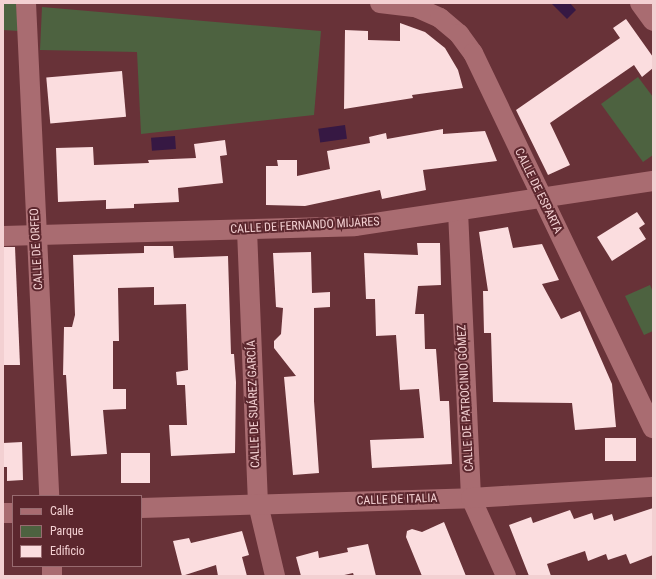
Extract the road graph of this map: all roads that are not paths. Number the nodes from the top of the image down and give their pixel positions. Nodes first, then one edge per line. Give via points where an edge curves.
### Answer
1 (26, 3) edge
2 (380, 3) edge
3 (640, 3) edge
4 (653, 21) edge
5 (653, 181) edge
6 (541, 198) junction
7 (458, 211) junction
8 (247, 230) junction
9 (37, 235) junction
10 (3, 236) edge
11 (653, 428) edge
12 (653, 486) edge
13 (48, 495) edge
14 (471, 498) junction
15 (258, 504) junction
16 (142, 508) edge
17 (275, 576) edge
18 (506, 576) edge

1 - 9 street, CALLE DE ORFEO
2 - 6 street, CALLE DE ESPARTA via 418,8 440,18 459,34 473,53
3 - 4 street
5 - 6 street, CALLE DE FERNANDO MIJARES
6 - 7 street, CALLE DE FERNANDO MIJARES
6 - 11 street, CALLE DE ESPARTA
7 - 8 street, CALLE DE FERNANDO MIJARES via 355,226
7 - 14 street, CALLE DE PATROCINIO GÓMEZ
8 - 9 street, CALLE DE FERNANDO MIJARES
8 - 15 street, CALLE DE SUÁREZ GARCÍA
9 - 10 street, CALLE DE FERNANDO MIJARES
9 - 13 street, CALLE DE ORFEO
12 - 14 street, CALLE DE ITALIA
14 - 15 street, CALLE DE ITALIA
14 - 18 street, CALLE DE PATROCINIO GÓMEZ
15 - 16 street, CALLE DE ITALIA
15 - 17 street, CALLE DE SUÁREZ GARCÍA

